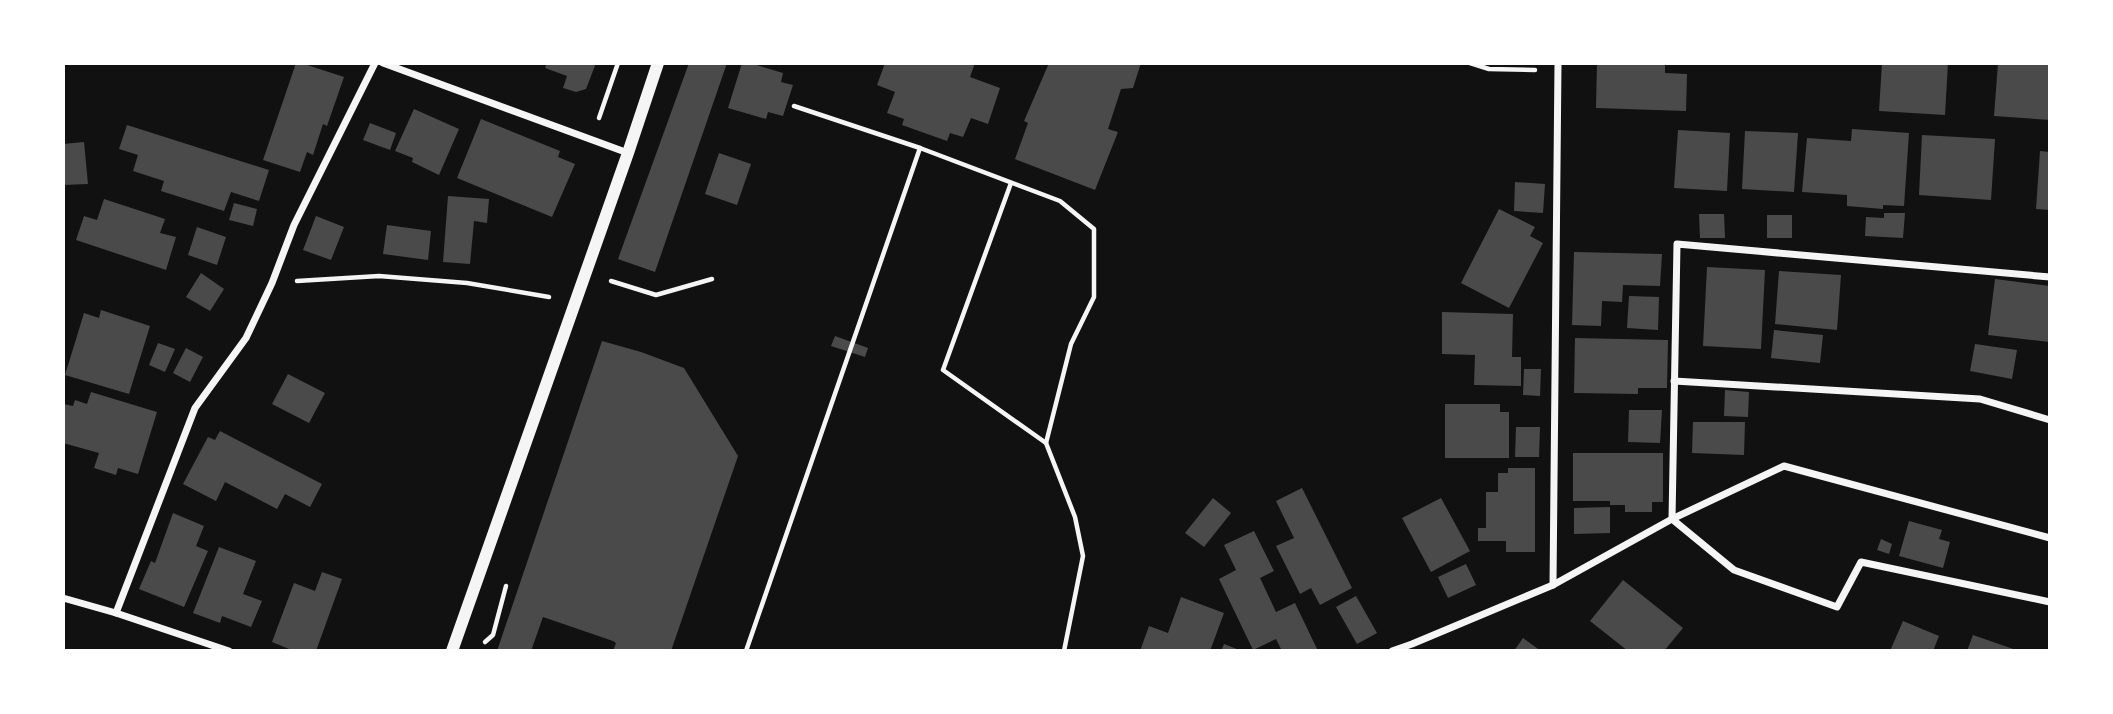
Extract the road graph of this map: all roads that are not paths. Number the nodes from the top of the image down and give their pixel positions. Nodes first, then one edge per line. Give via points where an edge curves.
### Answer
1 (375, 63) edge
2 (383, 63) edge
3 (658, 63) edge
4 (1558, 63) edge
5 (628, 153) junction
6 (2050, 277) edge
7 (1674, 381) junction
8 (2050, 420) edge
9 (1672, 519) junction
10 (2050, 538) edge
11 (1553, 585) junction
12 (63, 598) edge
13 (2050, 602) edge
14 (116, 613) junction
15 (229, 651) edge
16 (452, 651) edge
17 (1392, 651) edge

1 - 14 street via 294,225 246,338 195,408
2 - 5 street
3 - 5 street
4 - 11 street
5 - 16 street
6 - 7 street via 1676,244
7 - 8 street via 1980,399
7 - 9 street
9 - 10 street via 1784,467
9 - 11 street
9 - 13 street via 1734,570 1837,607 1861,562
11 - 17 street
12 - 14 street
14 - 15 street

